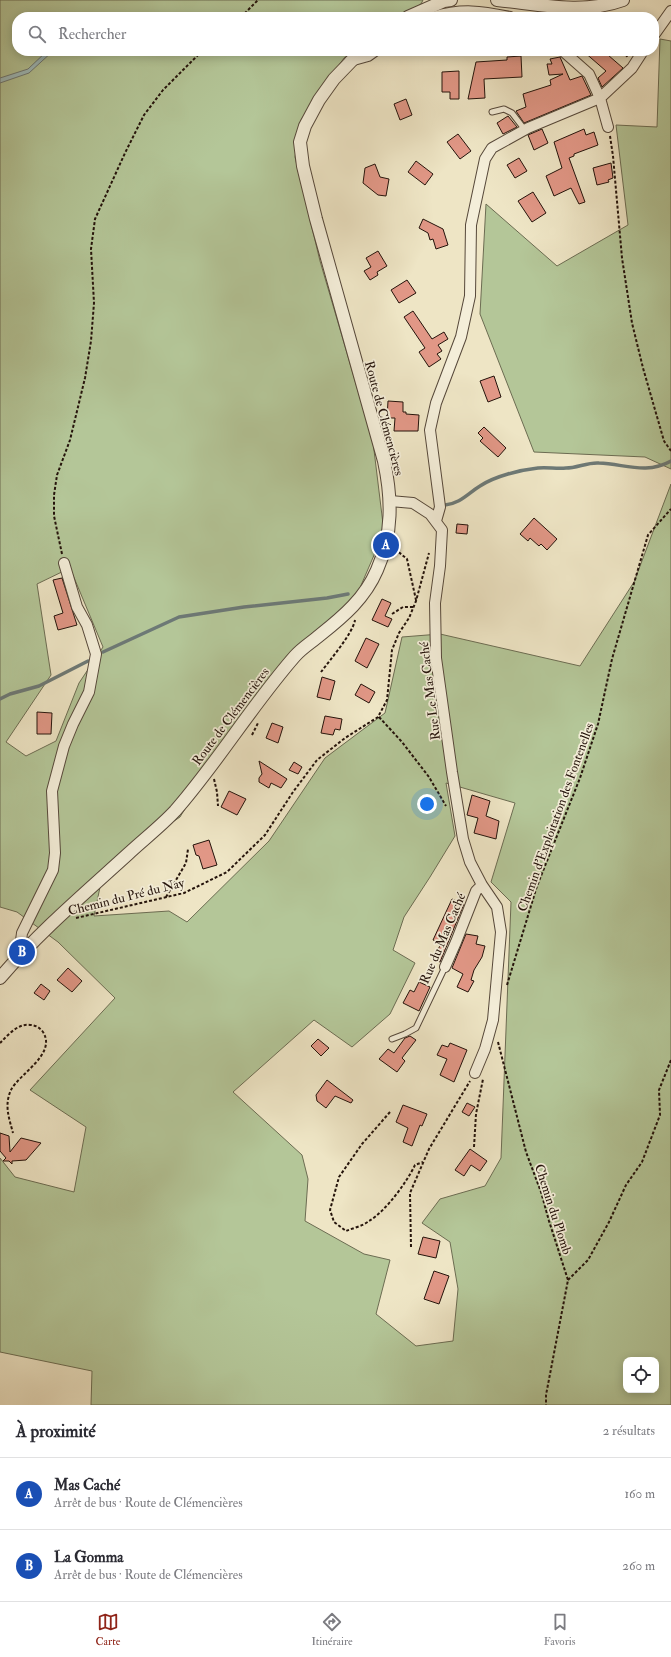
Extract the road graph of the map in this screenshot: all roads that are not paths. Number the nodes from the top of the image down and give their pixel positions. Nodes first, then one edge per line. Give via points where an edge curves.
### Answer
1 (451, 0) edge
2 (497, 0) edge
3 (623, 0) edge
4 (671, 11) edge
5 (419, 12) edge
6 (450, 12) edge
7 (478, 12) edge
8 (659, 28) edge
9 (356, 56) edge
10 (368, 56) edge
11 (569, 56) edge
12 (640, 56) edge
13 (350, 61) junction
14 (600, 98) junction
15 (492, 112) dead end
16 (608, 127) road end
17 (525, 130) junction
18 (390, 501) junction
19 (436, 521) junction
20 (64, 563) road end
21 (482, 885) junction
22 (22, 952) junction
23 (445, 967) joint
24 (0, 978) edge
25 (392, 1039) dead end
26 (480, 1074) road end

1 - 5 street
2 - 3 street via 588,7
4 - 8 street
6 - 7 street
9 - 13 street, Route de Clémencières
10 - 13 street
11 - 14 street via 589,74
12 - 14 street via 632,68
13 - 18 street, Route de Clémencières via 319,100 305,126 300,142 316,219 384,461
14 - 16 street
14 - 17 street
15 - 17 lane via 504,109 512,113
17 - 19 street via 492,148 485,159 471,225 470,296 461,338 436,403 430,430 440,507
18 - 19 street via 413,503
18 - 22 street, Route de Clémencières via 390,524 382,556 370,583 352,608 297,653 174,812
19 - 21 street, Rue Le Mas Caché via 442,530 435,603 436,658 463,839 470,862
20 - 22 street via 77,607 87,625 96,654 89,692 64,746 52,791 55,853 53,870 22,933
21 - 23 street, Rue du Mas Caché via 476,891
21 - 26 street, Rue du Mas Caché via 497,907 501,932 493,1020
22 - 24 street, Route de Clémencières
23 - 25 lane, Rue du Mas Caché via 416,1028

